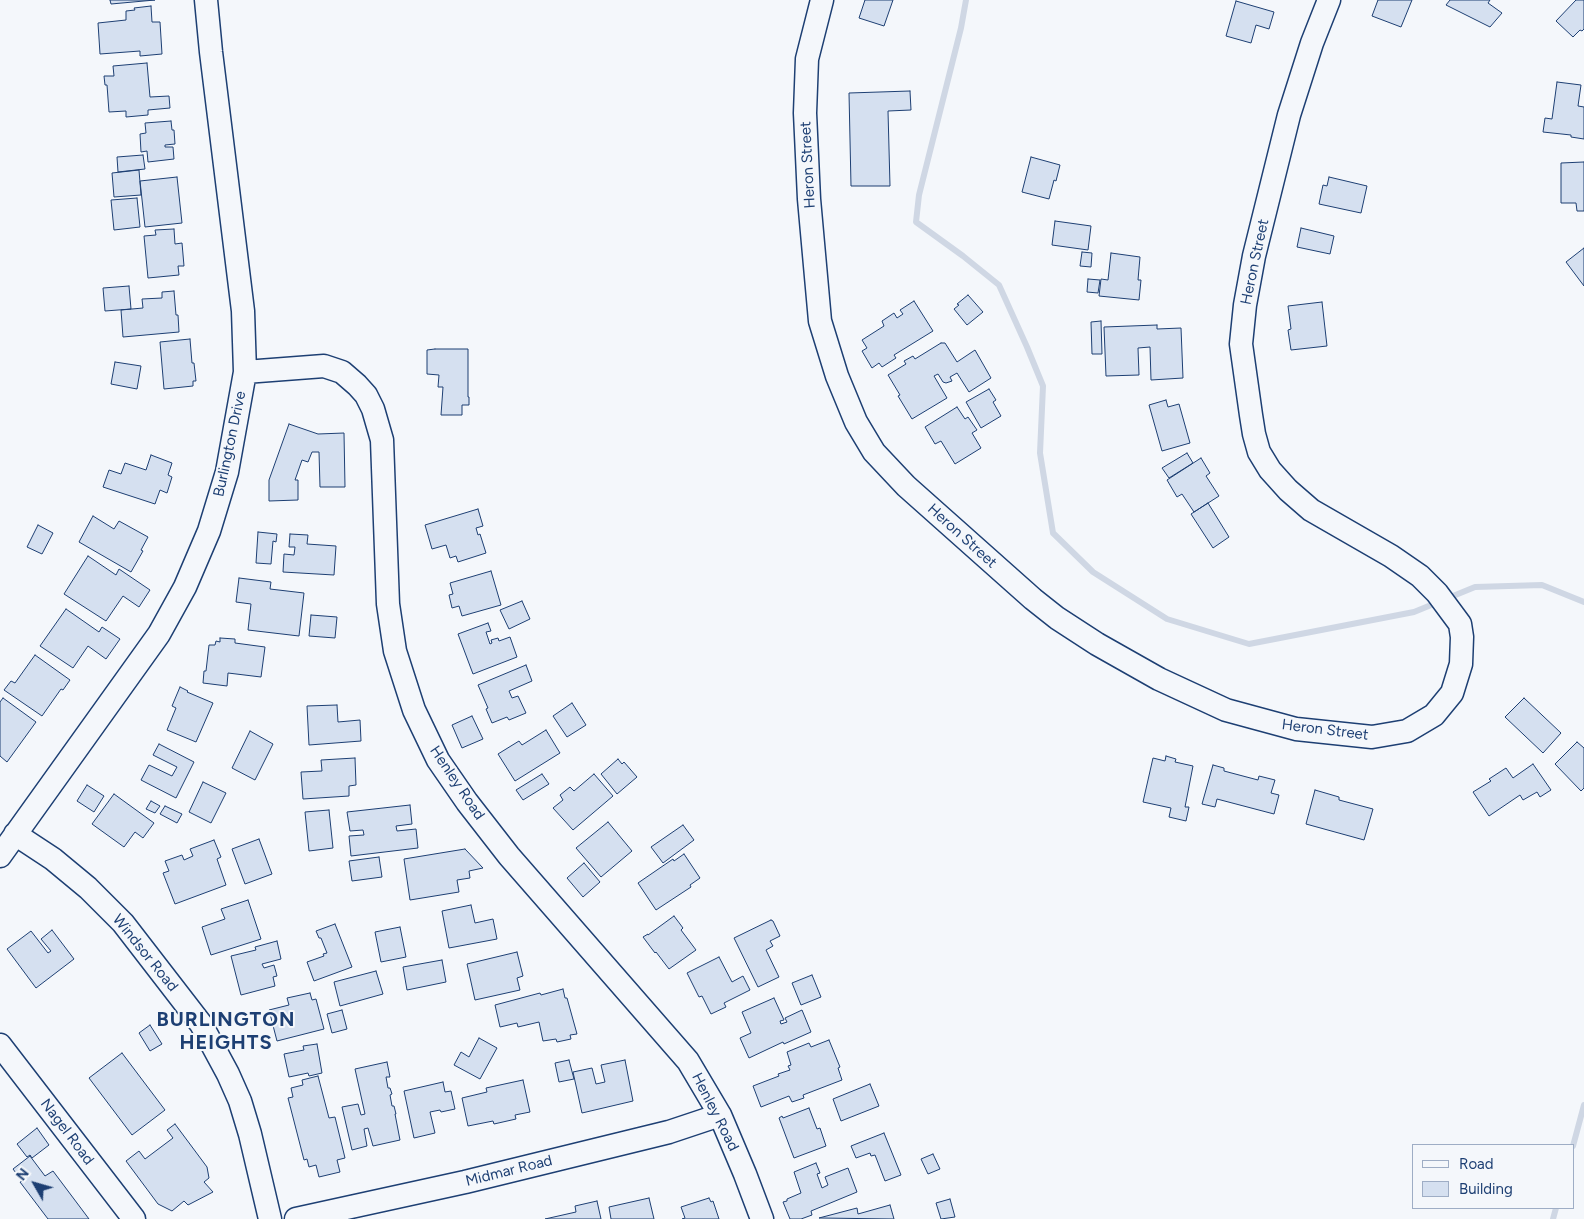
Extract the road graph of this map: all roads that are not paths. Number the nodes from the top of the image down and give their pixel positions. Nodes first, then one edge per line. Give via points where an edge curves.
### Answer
1 (206, 0) edge
2 (822, 0) edge
3 (1329, 0) edge
4 (245, 372) junction
5 (15, 834) junction
6 (0, 856) edge
7 (0, 1045) edge
8 (720, 1115) junction
9 (134, 1219) edge
10 (270, 1219) edge
11 (296, 1219) edge
12 (762, 1219) edge

1 - 4 street, Burlington Drive via 242,312
2 - 3 street, Heron Street via 807,59 805,113 820,321 836,376 856,422 874,452 906,486 1056,618 1159,679 1226,710 1296,729 1372,736 1408,731 1434,716 1452,694 1461,664 1460,624 1420,576 1311,510 1270,470 1260,452 1250,415 1241,344 1250,275 1289,115
4 - 5 street, Burlington Drive via 227,472 209,532 185,587 159,634
4 - 8 street, Henley Road via 324,366 342,372 366,396 382,440 388,604 395,652 414,710 438,760 509,856 688,1061
5 - 6 street, Burlington Drive
5 - 10 street, Windsor Road via 53,859 123,923 201,1024 240,1101
7 - 9 street, Nagel Road
8 - 11 street, Midmar Road via 659,1134 465,1182
8 - 12 street, Henley Road

